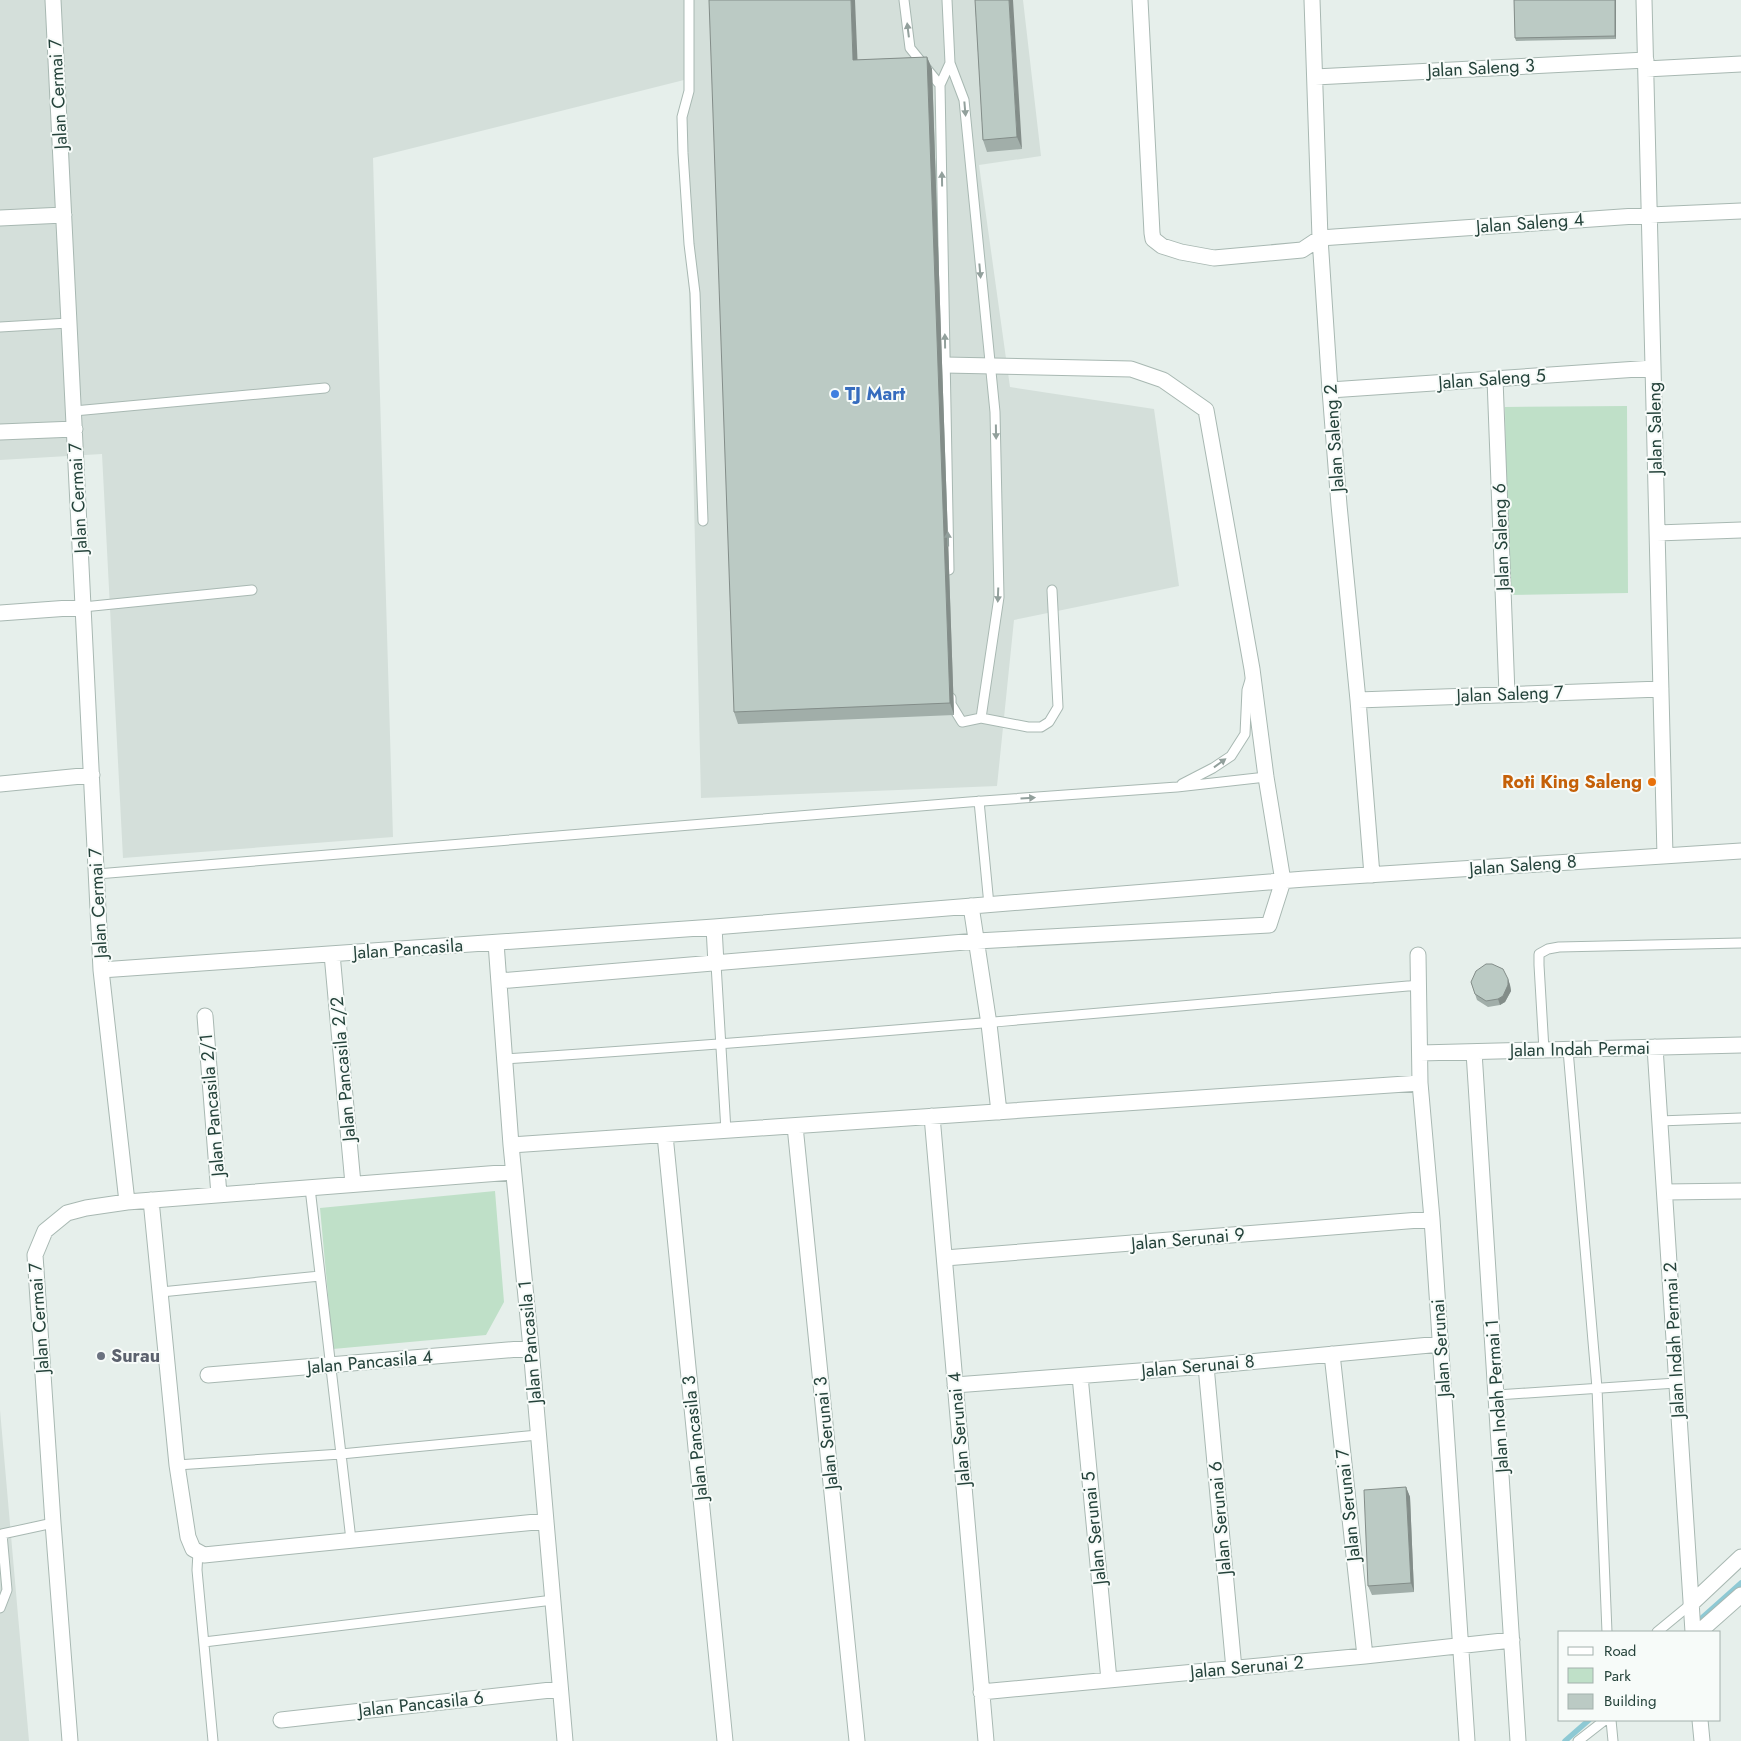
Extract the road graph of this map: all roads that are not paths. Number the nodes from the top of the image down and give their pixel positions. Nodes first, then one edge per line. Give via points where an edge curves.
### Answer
1 (53, 0) edge
2 (689, 0) edge
3 (904, 0) edge
4 (947, 0) edge
5 (1140, 0) edge
6 (1312, 0) edge
7 (1644, 0) edge
8 (950, 63) junction
9 (1741, 64) edge
10 (1646, 65) junction
11 (1316, 77) junction
12 (940, 85) junction
13 (1741, 211) edge
14 (64, 215) junction
15 (1650, 215) junction
16 (0, 218) edge
17 (1320, 238) junction
18 (69, 323) junction
19 (0, 327) edge
20 (945, 365) junction
21 (990, 367) junction
22 (1653, 368) junction
23 (1495, 379) junction
24 (326, 388) dead end
25 (1330, 390) junction
26 (74, 411) junction
27 (74, 429) junction
28 (0, 432) edge
29 (703, 521) dead end
30 (1741, 530) edge
31 (1657, 534) junction
32 (949, 584) dead end
33 (252, 590) dead end
34 (1052, 590) dead end
35 (83, 607) junction
36 (0, 613) edge
37 (1252, 669) junction
38 (951, 684) edge
39 (1661, 689) junction
40 (1508, 694) junction
41 (1358, 700) junction
42 (981, 718) junction
43 (92, 775) junction
44 (1266, 777) junction
45 (0, 784) edge
46 (1177, 787) junction
47 (979, 801) junction
48 (1741, 852) edge
49 (1665, 856) junction
50 (97, 874) junction
51 (1372, 874) junction
52 (1283, 881) junction
53 (989, 905) junction
54 (971, 906) junction
55 (714, 927) junction
56 (977, 941) junction
57 (496, 942) junction
58 (1741, 943) edge
59 (332, 954) junction
60 (1418, 955) dead end
61 (716, 964) junction
62 (101, 970) junction
63 (499, 982) junction
64 (1419, 985) junction
65 (205, 1016) dead end
66 (989, 1024) junction
67 (721, 1045) junction
68 (1741, 1045) edge
69 (1655, 1047) junction
70 (1544, 1050) junction
71 (1568, 1050) junction
72 (1474, 1052) junction
73 (1420, 1053) junction
74 (504, 1060) junction
75 (1420, 1083) junction
76 (999, 1112) junction
77 (932, 1116) junction
78 (1741, 1118) edge
79 (1659, 1121) junction
80 (795, 1126) junction
81 (726, 1131) junction
82 (665, 1135) junction
83 (511, 1145) junction
84 (513, 1172) junction
85 (353, 1184) junction
86 (310, 1188) junction
87 (1741, 1191) edge
88 (1665, 1192) junction
89 (219, 1195) junction
90 (151, 1200) junction
91 (128, 1202) junction
92 (1432, 1219) junction
93 (945, 1258) junction
94 (320, 1276) junction
95 (161, 1292) junction
96 (1440, 1344) junction
97 (531, 1348) junction
98 (1332, 1354) junction
99 (330, 1365) junction
100 (1206, 1366) junction
101 (208, 1375) dead end
102 (1080, 1376) junction
103 (1676, 1382) junction
104 (955, 1385) junction
105 (1597, 1388) junction
106 (1496, 1395) junction
107 (538, 1435) junction
108 (341, 1454) junction
109 (177, 1466) junction
110 (546, 1521) junction
111 (53, 1523) junction
112 (351, 1540) junction
113 (198, 1552) junction
114 (1741, 1557) edge
115 (1741, 1595) edge
116 (553, 1600) junction
117 (1691, 1604) junction
118 (0, 1608) edge
119 (1607, 1631) edge
120 (1658, 1631) edge
121 (1693, 1631) edge
122 (1701, 1631) edge
123 (1512, 1640) junction
124 (204, 1642) junction
125 (1460, 1646) junction
126 (1364, 1656) junction
127 (1234, 1669) junction
128 (1109, 1680) junction
129 (560, 1689) junction
130 (981, 1692) junction
131 (282, 1720) dead end
132 (1604, 1721) edge
133 (1611, 1721) edge
134 (1700, 1721) edge
135 (70, 1741) edge
136 (213, 1741) edge
137 (565, 1741) edge
138 (725, 1741) edge
139 (857, 1741) edge
140 (986, 1741) edge
141 (1467, 1741) edge
142 (1518, 1741) edge
143 (1578, 1741) edge
144 (1612, 1741) edge
145 (1702, 1741) edge

1 - 14 street, Jalan Cermai 7
2 - 29 lane via 689,91 682,117 695,292
12 -> 3 lane via 910,48
4 - 8 lane
5 - 17 street via 1153,239 1171,249 1214,258 1302,250
6 - 11 street, Jalan Saleng 2
7 - 10 street, Jalan Saleng
8 - 12 lane
8 -> 21 lane via 964,100
9 - 10 street, Jalan Saleng 3
10 - 11 street, Jalan Saleng 3
10 - 15 street, Jalan Saleng
11 - 17 street, Jalan Saleng 2
20 -> 12 lane
13 - 15 street, Jalan Saleng 4
14 - 16 street
14 - 18 street, Jalan Cermai 7
15 - 17 street, Jalan Saleng 4
15 - 22 street, Jalan Saleng
17 - 25 street, Jalan Saleng 2
18 - 19 lane
18 - 26 street, Jalan Cermai 7
20 - 21 street
32 -> 20 lane
21 - 37 street via 1131,368 1163,380 1206,410
21 -> 42 lane via 995,412 999,597
22 - 23 street, Jalan Saleng 5
22 - 31 street, Jalan Saleng
23 - 25 street, Jalan Saleng 5
23 - 40 street, Jalan Saleng 6
24 - 26 lane
25 - 41 street, Jalan Saleng 2
26 - 27 street, Jalan Cermai 7
27 - 28 street
27 - 35 street, Jalan Cermai 7
30 - 31 street
31 - 39 street, Jalan Saleng
33 - 35 lane
34 - 42 lane via 1058,707 1049,722 1041,727
35 - 36 street
35 - 43 street, Jalan Cermai 7
37 - 44 street
46 -> 37 lane via 1231,756 1245,734 1247,690
38 - 42 lane via 951,704 962,722
39 - 40 street, Jalan Saleng 7
39 - 49 street, Jalan Saleng
40 - 41 street, Jalan Saleng 7
41 - 51 street, Jalan Saleng 2
43 - 45 street
43 - 50 street, Jalan Cermai 7
44 - 46 lane
44 - 52 street
47 -> 46 lane
47 - 50 lane
47 - 53 lane
48 - 49 street, Jalan Saleng 8
49 - 51 street, Jalan Saleng 8
50 - 62 street, Jalan Cermai 7
51 - 52 street, Jalan Saleng 8
52 - 53 street, Jalan Saleng 8
52 - 56 street via 1270,925
53 - 54 street, Jalan Pancasila
54 - 55 street, Jalan Pancasila
54 - 56 street
55 - 57 street, Jalan Pancasila
55 - 61 street
56 - 61 street
56 - 66 street
57 - 59 street, Jalan Pancasila
57 - 63 street, Jalan Pancasila 1
58 - 70 lane via 1548,949 1539,954
59 - 62 street, Jalan Pancasila
59 - 85 street, Jalan Pancasila 2/2
60 - 64 street, Jalan Serunai
61 - 63 street
61 - 67 lane
62 - 91 street, Jalan Cermai 7
63 - 74 street, Jalan Pancasila 1
64 - 66 lane
64 - 73 street, Jalan Serunai
65 - 89 street, Jalan Pancasila 2/1
66 - 67 lane
66 - 76 street
67 - 74 lane
67 - 81 lane
68 - 69 street, Jalan Indah Permai
69 - 71 street, Jalan Indah Permai
69 - 79 street, Jalan Indah Permai 2
70 - 71 street, Jalan Indah Permai
70 - 72 street, Jalan Indah Permai
71 - 105 lane
72 - 73 street, Jalan Indah Permai
72 - 106 street, Jalan Indah Permai 1
73 - 75 street, Jalan Serunai
74 - 83 street, Jalan Pancasila 1
75 - 76 street
75 - 92 street, Jalan Serunai
76 - 77 street
77 - 80 street
77 - 93 street, Jalan Serunai 4
78 - 79 lane
79 - 88 street, Jalan Indah Permai 2
80 - 81 street
80 - 139 street, Jalan Serunai 3
81 - 82 street
82 - 83 street
82 - 138 street, Jalan Pancasila 3
83 - 84 street, Jalan Pancasila 1
84 - 85 street
84 - 97 street, Jalan Pancasila 1
85 - 86 street
86 - 89 street
86 - 94 lane
87 - 88 street
88 - 103 street, Jalan Indah Permai 2
89 - 90 street
90 - 91 street
90 - 95 street
91 - 111 street, Jalan Cermai 7 via 67,1213 45,1231 35,1255
92 - 93 street, Jalan Serunai 9
92 - 96 street, Jalan Serunai
93 - 104 street, Jalan Serunai 4
94 - 95 lane
94 - 99 lane
95 - 109 street
96 - 98 street, Jalan Serunai 8
96 - 125 street, Jalan Serunai
97 - 99 street, Jalan Pancasila 4
97 - 107 street, Jalan Pancasila 1
98 - 100 street, Jalan Serunai 8
98 - 126 street, Jalan Serunai 7
99 - 101 street, Jalan Pancasila 4
99 - 108 lane
100 - 102 street, Jalan Serunai 8
100 - 127 street, Jalan Serunai 6
102 - 104 street, Jalan Serunai 8
102 - 128 street, Jalan Serunai 5
103 - 105 lane
103 - 117 street, Jalan Indah Permai 2
104 - 130 street, Jalan Serunai 4
105 - 106 lane
105 - 119 lane
106 - 123 street, Jalan Indah Permai 1
107 - 108 lane
107 - 110 street, Jalan Pancasila 1
108 - 109 lane
108 - 112 lane
109 - 113 street via 188,1537
110 - 112 street
110 - 116 street, Jalan Pancasila 1
111 - 118 lane via 2,1534 7,1590
111 - 135 street, Jalan Cermai 7
112 - 113 street via 204,1555
113 - 124 lane
114 - 117 street
115 - 122 street
116 - 124 lane
116 - 129 street, Jalan Pancasila 1
117 - 120 lane
117 - 121 street, Jalan Indah Permai 2
123 - 125 street, Jalan Serunai 2
123 - 142 street, Jalan Indah Permai 1
124 - 136 lane
125 - 126 street, Jalan Serunai 2
125 - 141 street, Jalan Serunai
126 - 127 street, Jalan Serunai 2
127 - 128 street, Jalan Serunai 2
128 - 130 street, Jalan Serunai 2
129 - 131 street, Jalan Pancasila 6
129 - 137 street, Jalan Pancasila 1
130 - 140 street, Jalan Serunai 4
132 - 143 lane
133 - 144 lane
134 - 145 street

